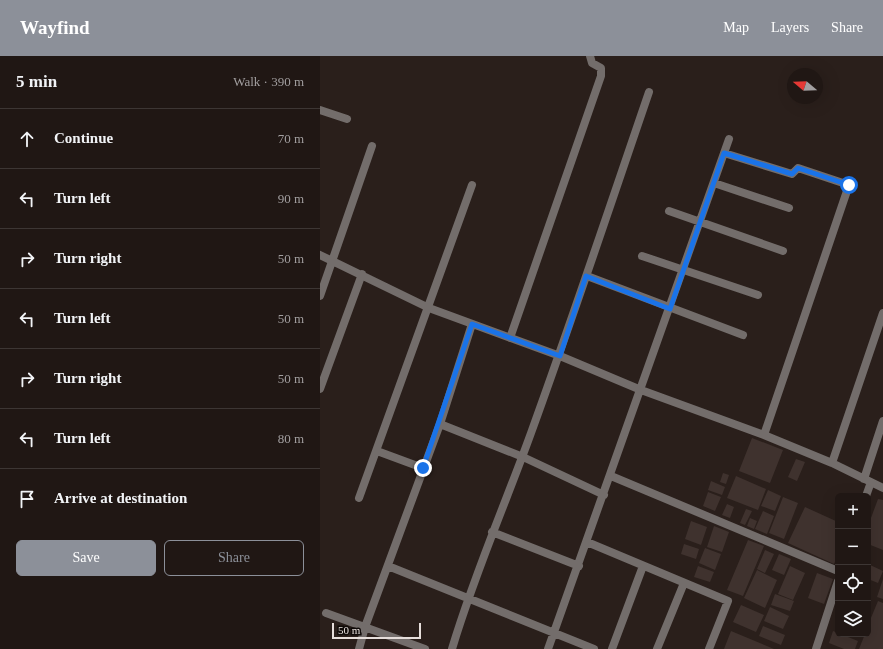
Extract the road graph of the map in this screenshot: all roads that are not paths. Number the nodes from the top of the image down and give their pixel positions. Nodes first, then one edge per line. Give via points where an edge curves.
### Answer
1 (590, 56) edge
2 (648, 92) dead end
3 (320, 110) edge
4 (347, 119) dead end
5 (729, 139) dead end
6 (372, 146) dead end
7 (724, 153) junction
8 (714, 183) junction
9 (472, 185) dead end
10 (789, 208) dead end
11 (669, 211) dead end
12 (700, 222) junction
13 (783, 251) dead end
14 (320, 255) edge
15 (642, 256) dead end
16 (333, 260) junction
17 (683, 270) junction
18 (362, 274) junction
19 (586, 276) junction
20 (758, 295) dead end
21 (320, 296) edge
22 (429, 308) junction
23 (670, 309) junction
24 (883, 313) edge
25 (472, 324) junction
26 (743, 335) dead end
27 (510, 338) junction
28 (560, 356) junction
29 (320, 389) edge
30 (641, 390) junction
31 (883, 421) edge
32 (440, 424) junction
33 (764, 435) junction
34 (377, 450) junction
35 (523, 457) junction
36 (832, 463) junction
37 (423, 468) junction
38 (611, 476) junction
39 (867, 480) junction
40 (883, 488) edge
41 (866, 493) edge
42 (604, 495) junction
43 (359, 498) dead end
44 (492, 532) junction
45 (587, 542) junction
46 (388, 566) junction
47 (579, 566) junction
48 (643, 566) junction
49 (835, 570) edge
50 (684, 583) junction
51 (835, 590) edge
52 (468, 598) junction
53 (326, 613) dead end
54 (365, 627) junction
55 (555, 633) junction
56 (359, 649) edge
57 (425, 649) edge
58 (452, 649) edge
59 (548, 649) edge
60 (594, 649) edge
61 (612, 649) edge
62 (657, 649) edge
63 (710, 649) edge
64 (816, 649) edge

1 - 27 street via 592,63 601,68 601,76
2 - 19 street
3 - 4 street
5 - 7 street
6 - 16 street
7 - 8 street
7 - 33 street via 792,174 798,168 849,185
8 - 10 street
8 - 12 street
9 - 22 street
11 - 12 street
12 - 13 street
12 - 17 street
14 - 16 street
15 - 17 street
16 - 18 street
16 - 21 street
17 - 20 street
17 - 23 street
18 - 22 street
18 - 29 street
19 - 23 street
19 - 28 street
22 - 25 street
22 - 34 street
23 - 26 street
23 - 30 street
24 - 36 street
25 - 27 street
25 - 32 street
27 - 28 street
28 - 30 street
28 - 35 street
30 - 33 street
30 - 38 street
31 - 39 street
32 - 35 street
32 - 37 street
33 - 36 street
34 - 37 street
34 - 43 street
35 - 42 street
35 - 44 street
36 - 39 street
37 - 46 street
38 - 42 street
38 - 49 street
39 - 40 street
39 - 41 street
42 - 45 street
44 - 47 street
44 - 52 street
45 - 47 street
45 - 48 street
46 - 52 street
46 - 54 street
47 - 55 street
48 - 50 street
48 - 61 street
50 - 62 street
50 - 63 street via 728,602
51 - 64 street
52 - 55 street
52 - 58 street
53 - 54 street
54 - 56 street
54 - 57 street
55 - 59 street
55 - 60 street

